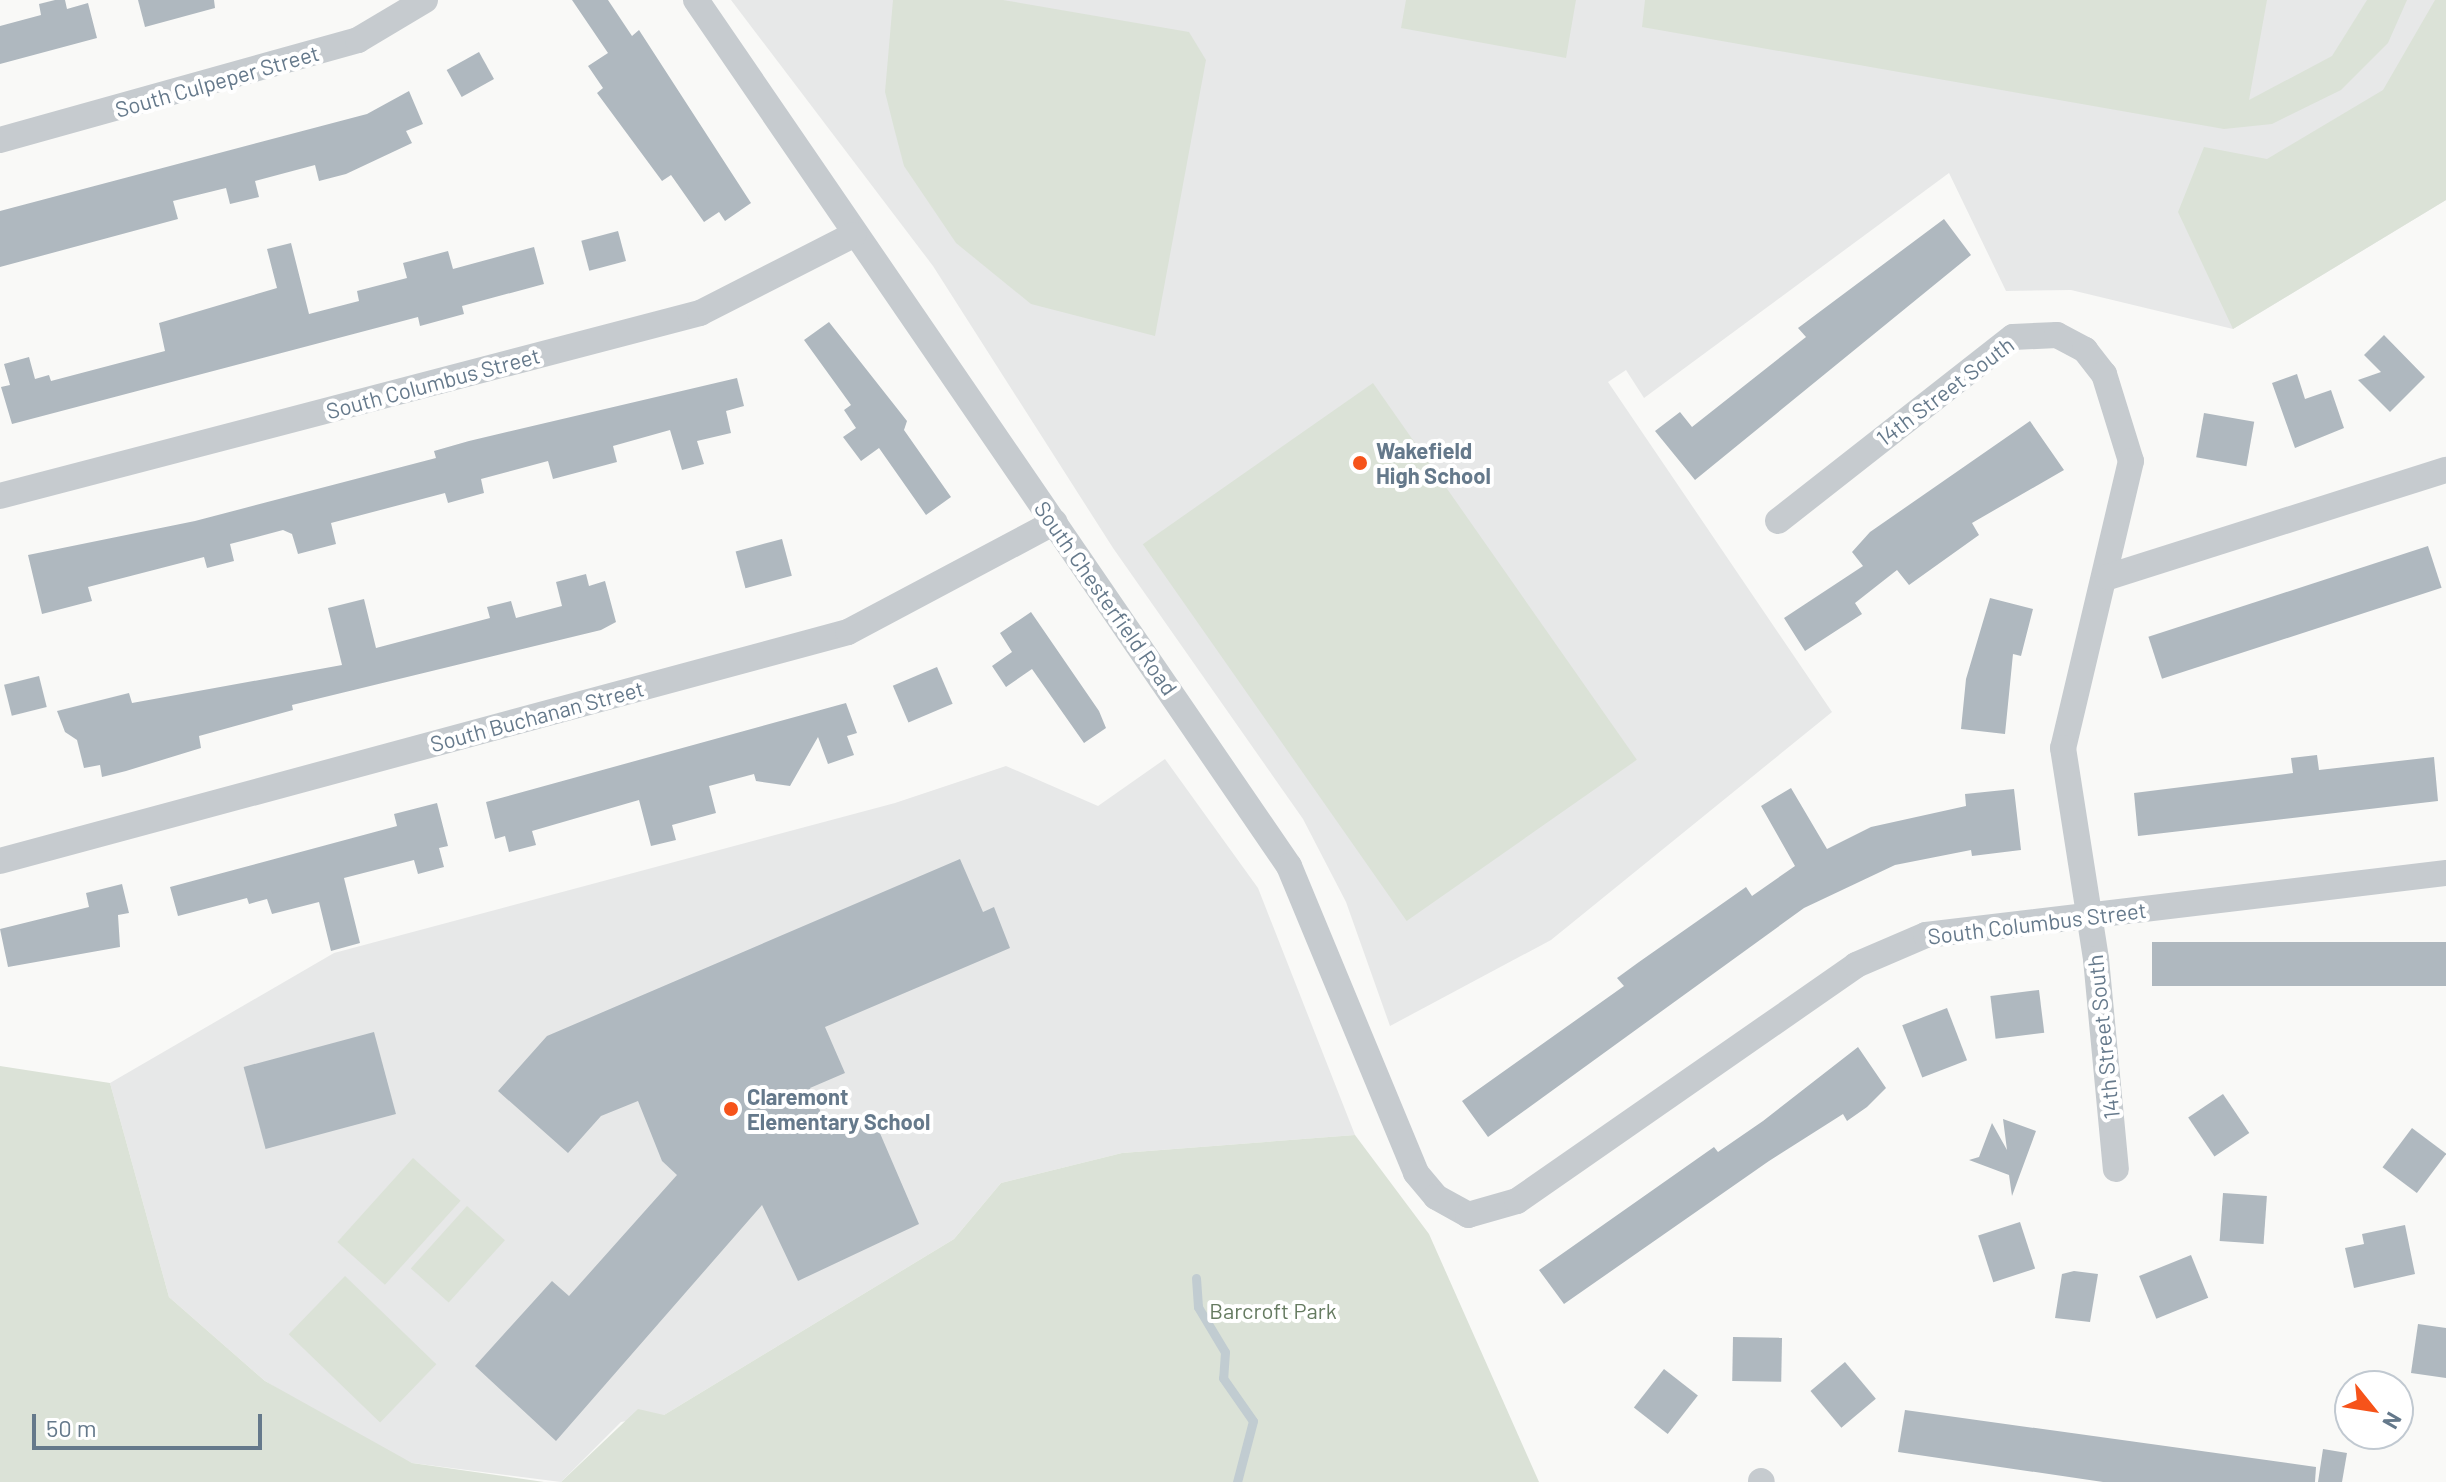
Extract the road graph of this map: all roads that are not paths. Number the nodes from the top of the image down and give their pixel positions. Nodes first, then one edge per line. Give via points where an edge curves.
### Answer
1 (425, 0) edge
2 (696, 0) edge
3 (0, 140) edge
4 (853, 235) junction
5 (2446, 470) edge
6 (0, 496) edge
7 (1778, 521) dead end
8 (1055, 522) junction
9 (2108, 577) junction
10 (0, 861) edge
11 (2446, 873) edge
12 (2087, 914) junction
13 (2116, 1169) dead end
14 (1468, 1215) joint

1 - 3 street, South Culpeper Street via 358,40
2 - 4 street, South Chesterfield Road
4 - 6 street, South Columbus Street via 700,313
4 - 8 street, South Chesterfield Road
5 - 9 street
7 - 9 street, 14th Street South via 1989,352 2034,331 2085,350 2104,374 2131,461
8 - 10 street, South Buchanan Street via 848,632
8 - 14 street, South Chesterfield Road via 1289,866 1416,1173 1436,1197
9 - 12 street, 14th Street South via 2063,748
11 - 12 street, South Columbus Street
12 - 13 street, 14th Street South
12 - 14 street, South Columbus Street via 1926,935 1856,965 1517,1201

